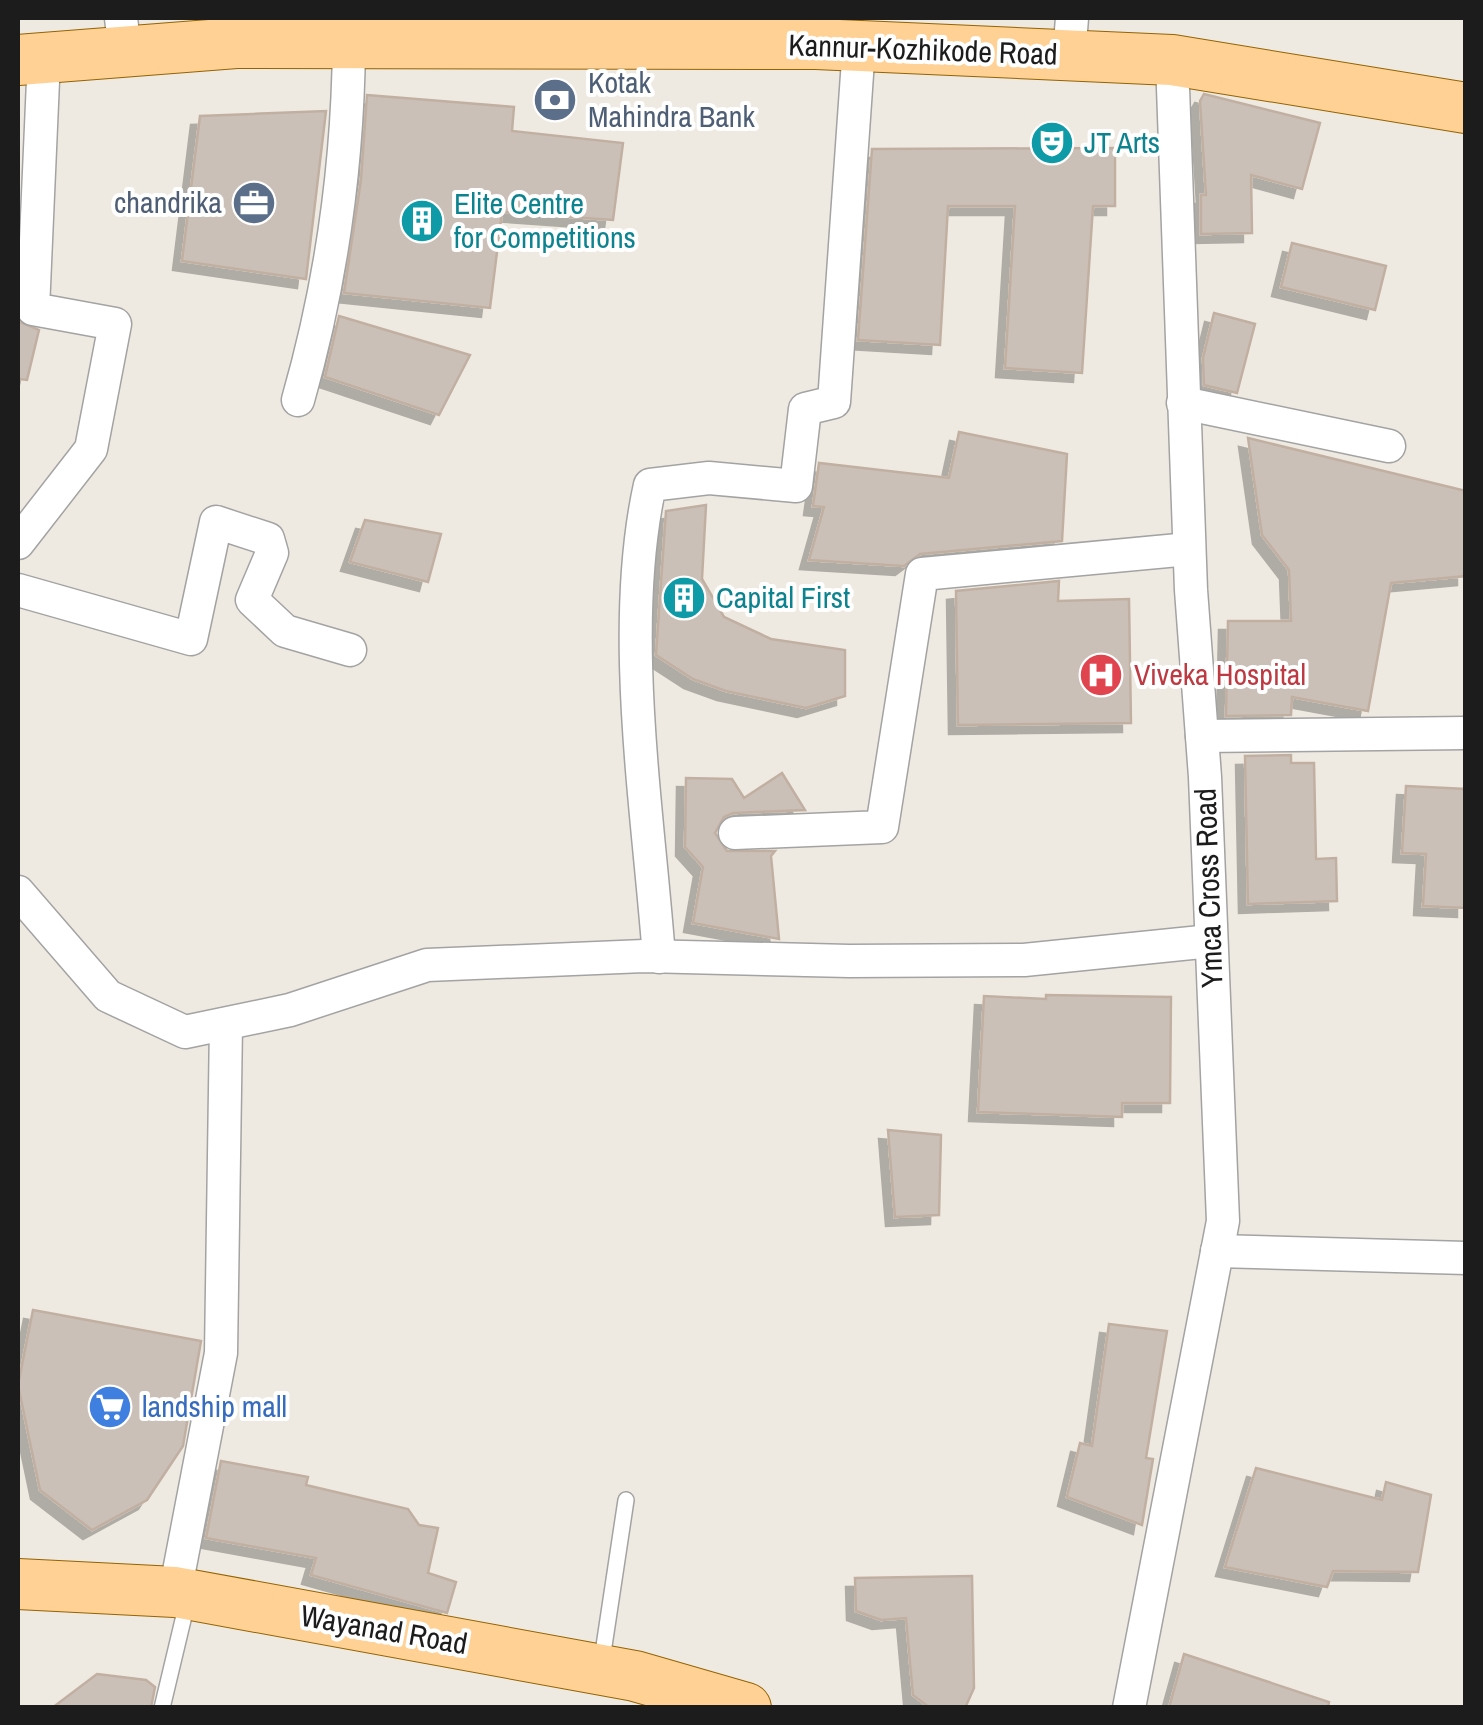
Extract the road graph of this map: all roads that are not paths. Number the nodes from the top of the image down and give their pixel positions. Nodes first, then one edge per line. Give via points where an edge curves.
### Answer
1 (123, 34) edge
2 (1070, 36) edge
3 (851, 41) junction
4 (348, 43) junction
5 (31, 59) edge
6 (1172, 60) junction
7 (1466, 108) edge
8 (298, 400) dead end
9 (1183, 402) junction
10 (1390, 446) dead end
11 (18, 543) edge
12 (1189, 549) junction
13 (18, 590) edge
14 (350, 650) dead end
15 (1466, 733) edge
16 (1202, 736) junction
17 (735, 832) dead end
18 (18, 892) edge
19 (1211, 941) junction
20 (659, 956) junction
21 (226, 1024) junction
22 (1217, 1251) junction
23 (1466, 1258) edge
24 (626, 1500) dead end
25 (18, 1584) edge
26 (182, 1593) junction
27 (600, 1670) junction
28 (162, 1708) edge
29 (746, 1708) edge
30 (1129, 1708) edge

1 - 4 main road, Kannur-Kozhikode Road
1 - 5 main road, Kannur-Kozhikode Road
2 - 3 main road, Kannur-Kozhikode Road
2 - 6 main road, Kannur-Kozhikode Road
3 - 4 main road, Kannur-Kozhikode Road
3 - 20 street via 834,402 804,408 796,486 709,478 650,485 638,537 638,695
4 - 8 street via 342,156 318,332
5 - 11 street via 34,309 115,324 92,448
6 - 7 main road, Kannur-Kozhikode Road
6 - 9 street, Ymca Cross Road
9 - 10 street
9 - 12 street, Ymca Cross Road
12 - 16 street, Ymca Cross Road
12 - 17 street via 922,574 882,827
13 - 14 street via 190,639 216,522 268,539 272,553 252,600 285,631
15 - 16 street
16 - 19 street, Ymca Cross Road
18 - 21 street via 108,996 185,1032
19 - 20 street via 1024,960
19 - 22 street, Ymca Cross Road via 1223,1220
20 - 21 street via 427,964
21 - 26 street via 221,1353
22 - 23 street
22 - 30 street, Ymca Cross Road
24 - 27 lane
25 - 26 main road, Wayanad Road
26 - 27 main road, Wayanad Road
26 - 28 lane
27 - 29 main road, Wayanad Road

